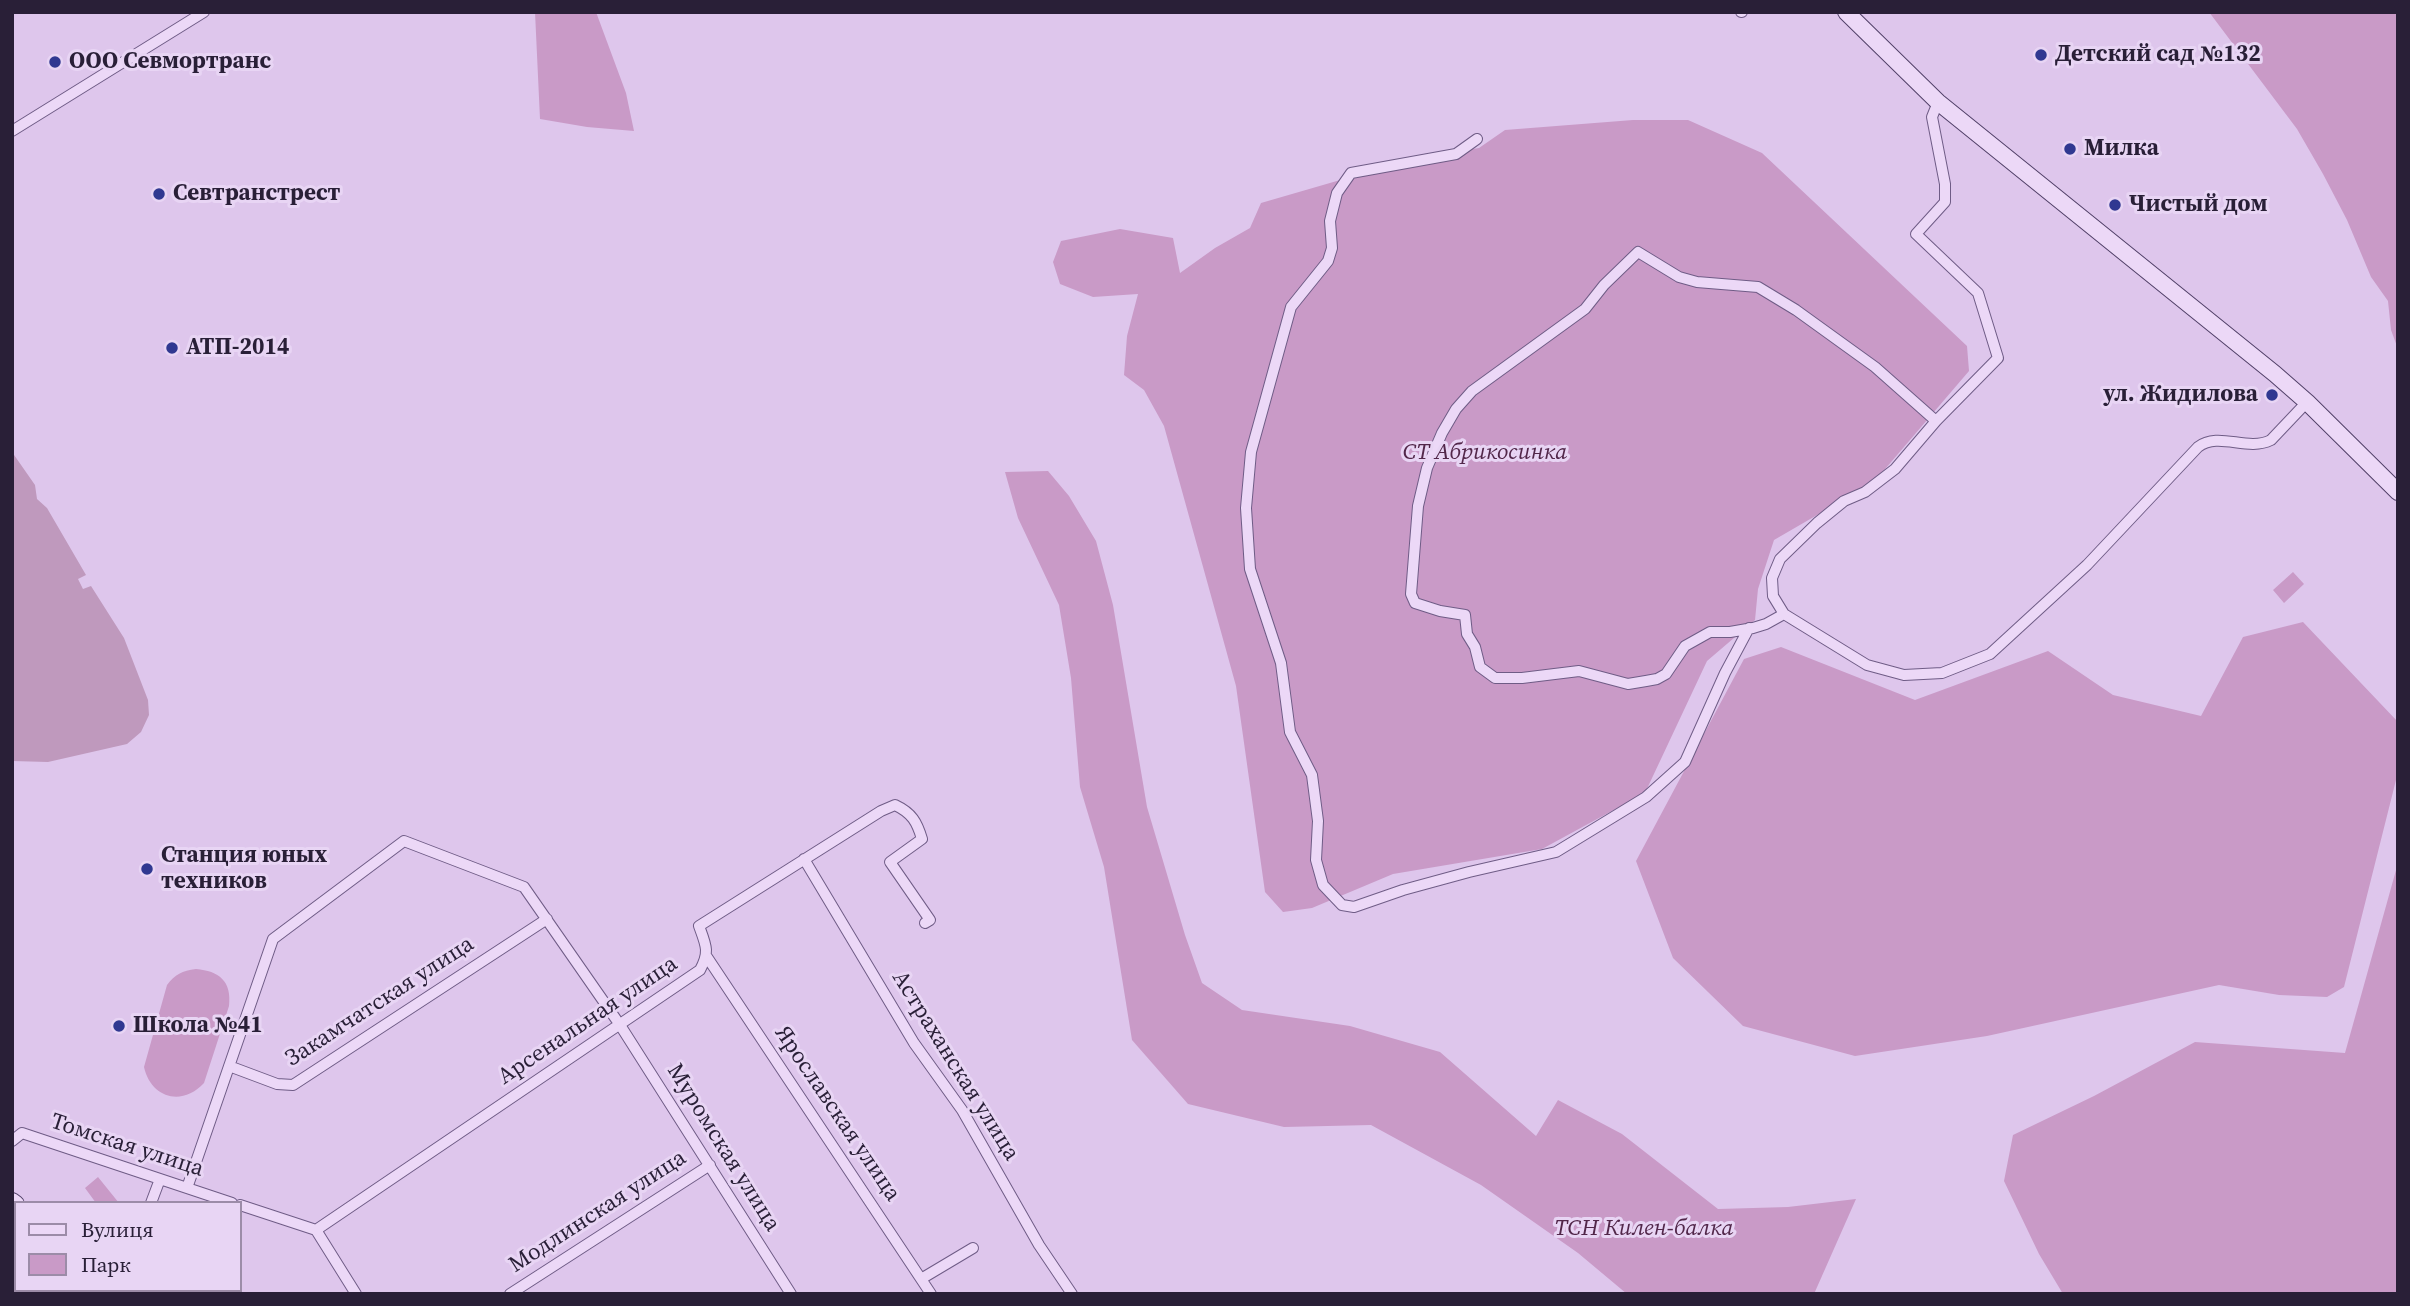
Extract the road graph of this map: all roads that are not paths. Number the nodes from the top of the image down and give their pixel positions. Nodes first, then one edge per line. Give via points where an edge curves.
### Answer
1 (204, 12) edge
2 (1846, 12) edge
3 (1938, 102) junction
4 (12, 131) edge
5 (1476, 139) dead end
6 (2306, 402) junction
7 (1936, 421) junction
8 (2398, 492) edge
9 (1784, 614) junction
10 (1749, 628) junction
11 (804, 859) junction
12 (547, 919) junction
13 (925, 923) dead end
14 (707, 957) junction
15 (620, 1025) junction
16 (229, 1066) junction
17 (12, 1141) edge
18 (710, 1165) junction
19 (160, 1179) junction
20 (187, 1188) junction
21 (152, 1201) edge
22 (226, 1201) edge
23 (242, 1206) edge
24 (316, 1230) junction
25 (973, 1248) dead end
26 (921, 1279) junction
27 (356, 1294) edge
28 (510, 1294) edge
29 (791, 1294) edge
30 (931, 1294) edge
31 (1072, 1294) edge

1 - 4 street
2 - 3 main road
3 - 6 main road
3 - 7 street via 1932,117 1945,202 1916,234 1978,293 1998,358
5 - 10 street via 1456,154 1351,173 1337,193 1328,261 1291,307 1251,452 1246,509 1250,569 1280,663 1290,732 1312,775 1318,821 1316,860 1323,885 1342,905 1354,907 1456,875 1556,852 1646,797 1685,762
6 - 8 main road
6 - 9 street via 2264,444 2209,440 2198,447 2087,565 1990,654 1941,673 1904,675 1867,665
7 - 9 street via 1895,469 1866,492 1844,501 1780,559 1772,578 1773,596
7 - 10 street via 1875,367 1758,287 1679,277 1638,252 1586,309 1472,391 1456,409 1427,468 1418,506 1411,594 1415,603 1465,615 1467,634 1487,673 1504,678 1579,671 1637,683 1666,674 1685,646 1710,632
9 - 10 street
11 - 13 street, Арсенальная улица via 881,811 895,805 909,811 922,839 890,862 930,920
11 - 14 street, Арсенальная улица via 699,926
11 - 31 street, Астраханская улица
12 - 15 street, Муромская улица
12 - 16 street, Закамчатская улица via 293,1085 277,1084
12 - 16 street, Муромская улица via 524,887 404,841 273,939
14 - 15 street, Арсенальная улица via 700,970
14 - 26 street, Ярославская улица
15 - 18 street, Муромская улица
15 - 24 street, Арсенальная улица
16 - 20 street
17 - 19 street, Томская улица via 22,1133
18 - 28 street, Модлинская улица
18 - 29 street, Муромская улица
19 - 20 street, Томская улица
19 - 21 street
20 - 22 street, Томская улица
23 - 24 street
24 - 27 street
25 - 26 street
26 - 30 street, Ярославская улица

